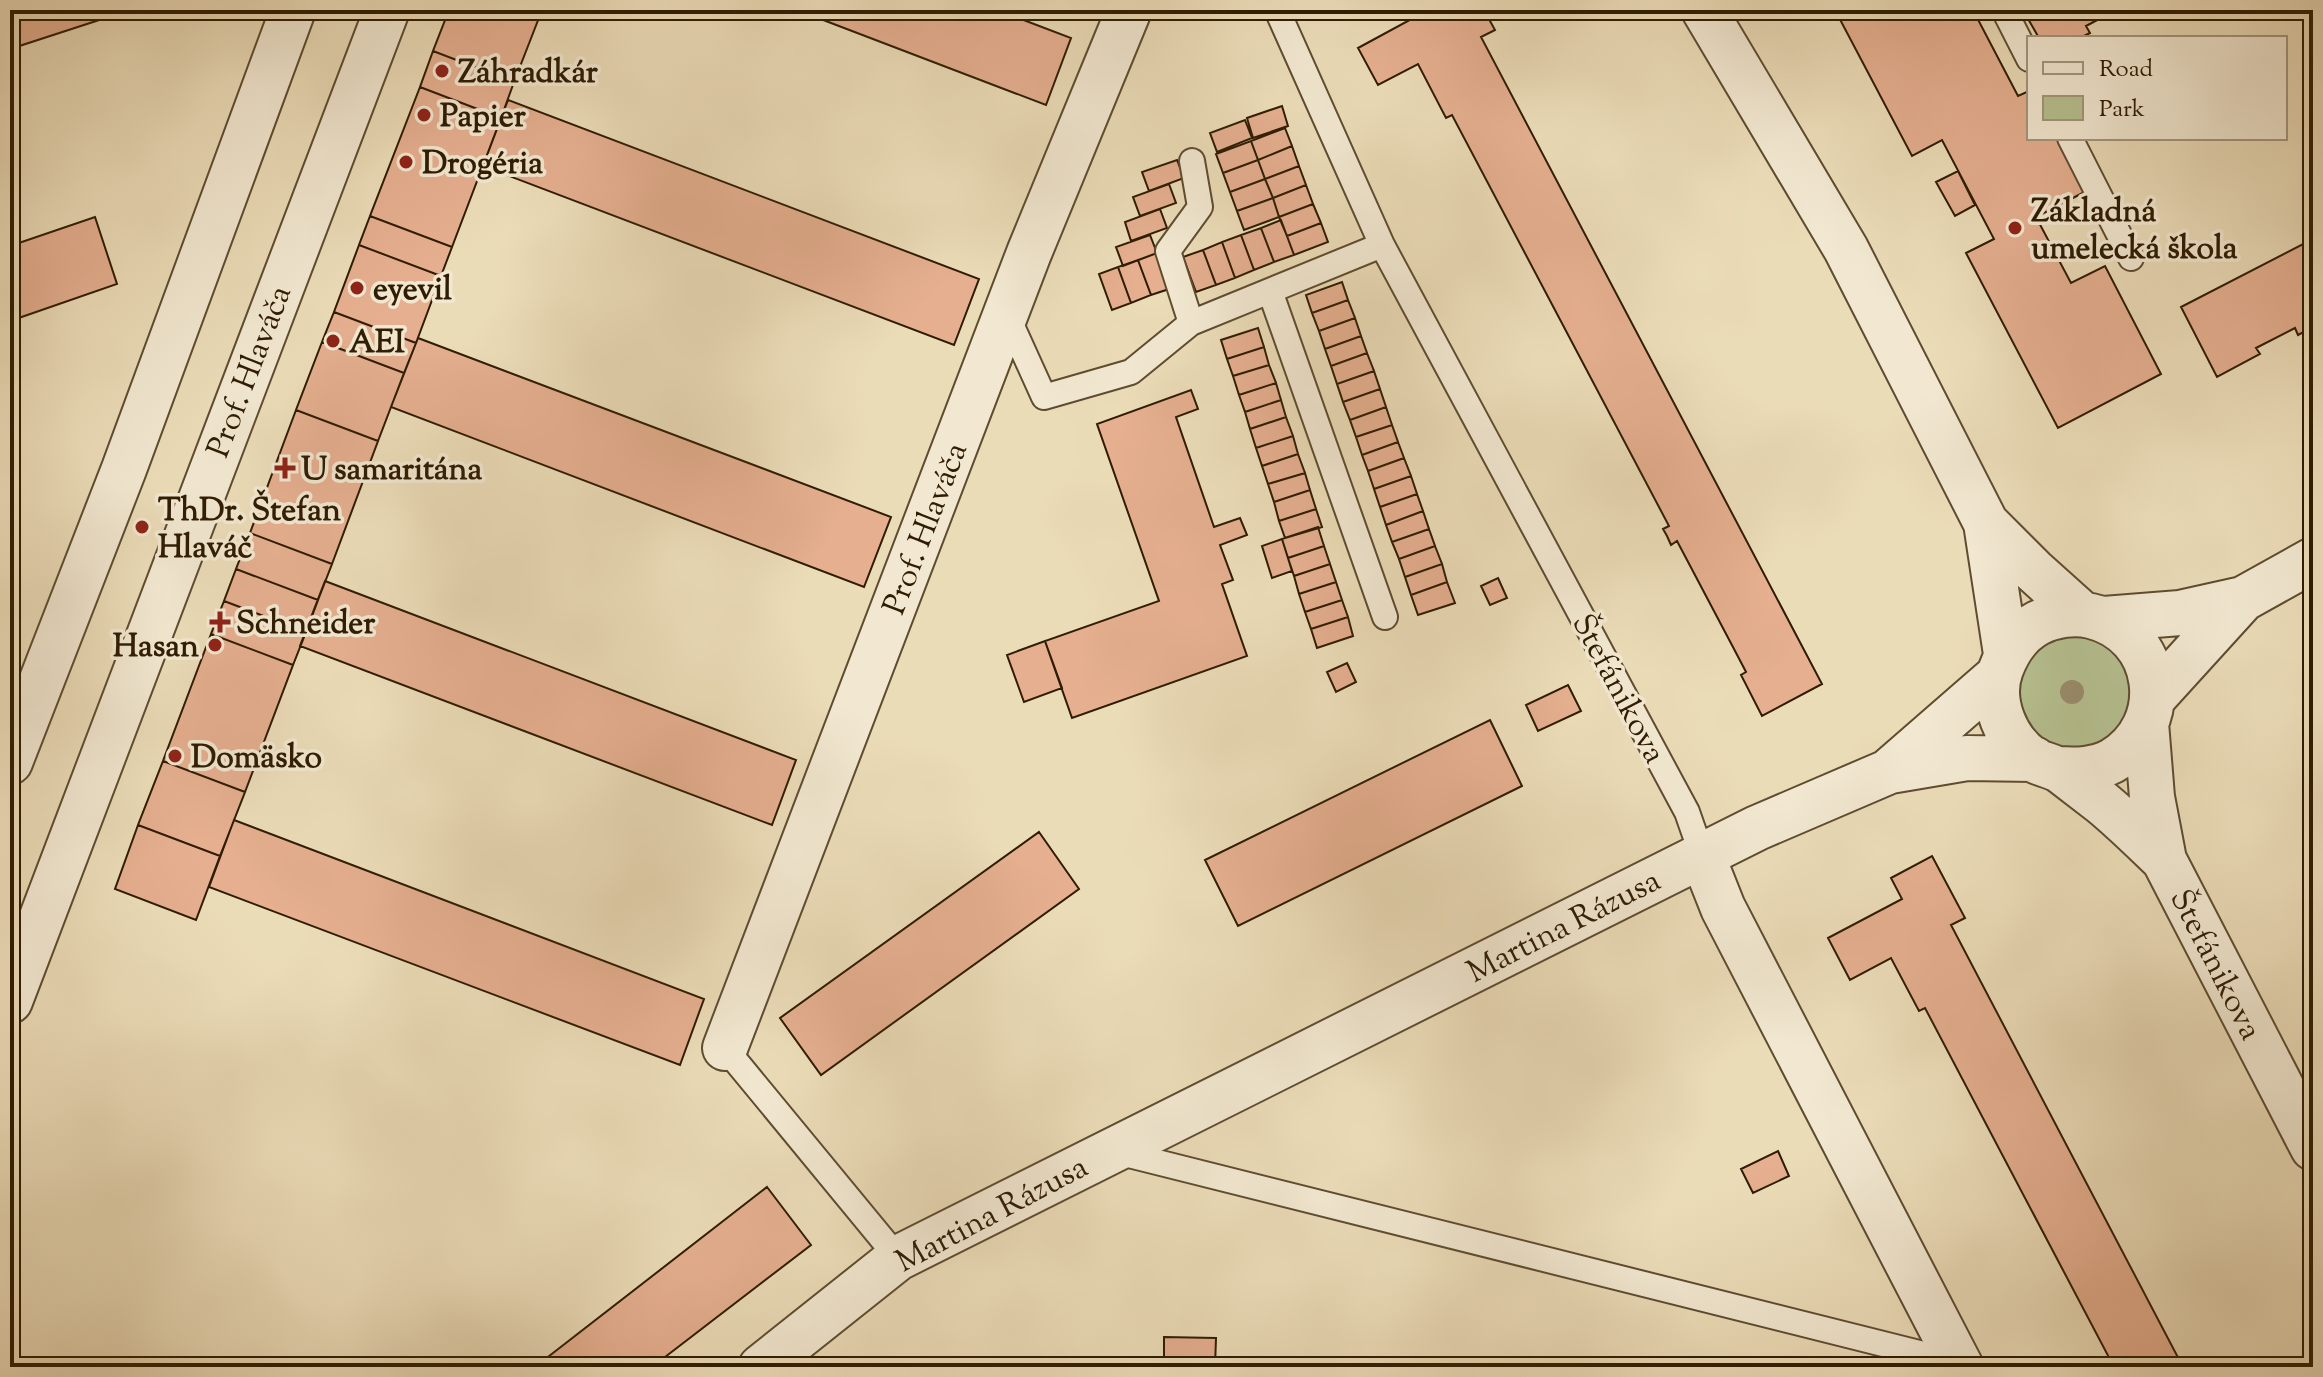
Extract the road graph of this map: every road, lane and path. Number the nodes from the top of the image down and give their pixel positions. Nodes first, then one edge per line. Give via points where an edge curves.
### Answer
1 (293, 10) edge
2 (387, 10) edge
3 (1277, 10) edge
4 (1704, 10) edge
5 (2004, 10) edge
6 (1120, 13) edge
7 (2027, 55) edge
8 (2071, 140) edge
9 (1192, 161) dead end
10 (1382, 245) junction
11 (2131, 258) dead end
12 (1270, 291) junction
13 (1006, 313) junction
14 (1191, 323) junction
15 (1986, 523) junction
16 (2313, 560) edge
17 (2243, 599) junction
18 (1385, 617) dead end
19 (2093, 617) junction
20 (2002, 664) junction
21 (2150, 710) junction
22 (10, 762) edge
23 (2046, 764) junction
24 (1890, 771) junction
25 (1702, 855) junction
26 (2164, 860) junction
27 (10, 1001) edge
28 (725, 1048) joint
29 (2313, 1148) edge
30 (1110, 1151) junction
31 (898, 1258) junction
32 (1960, 1365) edge
33 (761, 1367) edge

1 - 22 street
2 - 27 street, Prof. Hlaváča
3 - 10 lane, Štefánikova
4 - 15 street via 1846,249
5 - 7 lane
6 - 13 street, Prof. Hlaváča
8 - 11 lane
9 - 14 lane via 1200,207 1168,251
10 - 12 lane
10 - 25 lane, Štefánikova via 1687,812
12 - 14 lane
12 - 18 lane
13 - 14 lane via 1044,397 1131,372
13 - 28 street, Prof. Hlaváča
15 - 19 street via 2033,570
15 - 20 street
16 - 17 street
17 - 19 street via 2180,613
17 - 21 street
19 - 20 street via 2059,615 2038,623 2020,636
19 - 21 street via 2125,632 2141,651 2151,673
20 - 23 street via 1996,696 2001,717 2014,738
20 - 24 street
21 - 23 street via 2133,745 2111,762 2085,770
21 - 26 street, Štefánikova via 2152,797
23 - 24 street, Martina Rázusa via 1967,758
23 - 26 street via 2114,813
24 - 25 street, Martina Rázusa
25 - 30 street, Martina Rázusa
25 - 32 street, Štefánikova via 1723,908
26 - 29 street, Štefánikova
28 - 31 lane
30 - 31 street, Martina Rázusa
30 - 32 lane, Martina Rázusa
31 - 33 street, Martina Rázusa

